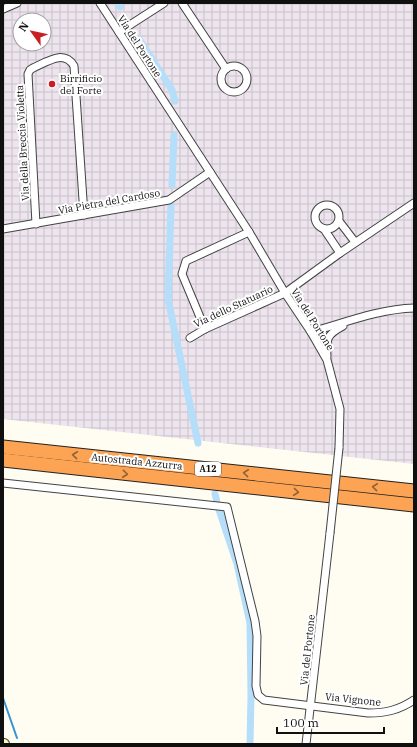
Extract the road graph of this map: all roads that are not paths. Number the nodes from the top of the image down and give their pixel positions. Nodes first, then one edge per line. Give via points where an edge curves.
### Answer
1 (17, 3) edge
2 (100, 3) edge
3 (164, 3) edge
4 (182, 3) edge
5 (3, 9) edge
6 (119, 32) junction
7 (226, 69) dead end
8 (210, 172) junction
9 (414, 203) edge
10 (84, 215) junction
11 (339, 221) junction
12 (36, 224) junction
13 (3, 229) edge
14 (324, 229) junction
15 (249, 232) junction
16 (355, 242) junction
17 (340, 253) junction
18 (285, 293) junction
19 (414, 308) edge
20 (352, 320) junction
21 (205, 329) junction
22 (311, 332) junction
23 (190, 338) dead end
24 (327, 360) junction
25 (3, 447) edge
26 (3, 460) edge
27 (3, 483) edge
28 (414, 491) edge
29 (414, 505) edge
30 (414, 700) edge
31 (311, 705) junction
32 (306, 744) edge

1 - 5 street
2 - 6 street, Via del Portone
3 - 6 street
4 - 7 street
6 - 8 street, Via del Portone
8 - 10 street, Via Pietra del Cardoso via 169,200
8 - 15 street, Via del Portone
9 - 16 street, Via dello Statuario
10 - 12 street, Via Pietra del Cardoso
10 - 12 street, Via della Breccia Violetta via 74,66 71,60 65,57 56,57 33,68 28,74
11 - 14 street via 332,228
11 - 14 street via 337,209 330,204 322,206 315,217 317,224
11 - 16 street
12 - 13 street, Via Pietra del Cardoso
14 - 17 street
15 - 18 street, Via del Portone
15 - 21 street via 186,261 182,274
16 - 17 street, Via dello Statuario
17 - 18 street, Via dello Statuario
18 - 21 street, Via dello Statuario
18 - 22 street, Via del Portone
19 - 20 street via 402,308
20 - 22 street
20 - 24 street via 332,332 326,344
21 - 23 street, Via dello Statuario
22 - 24 street, Via del Portone
24 - 31 street, Via del Portone, bridge via 340,409 339,448
28 -> 25 highway, Autostrada Azzurra / A12
26 -> 29 highway, Autostrada Azzurra / A12
27 - 31 street, Via Vignone via 227,507 255,621 258,695 264,700
30 - 31 street, Via Vignone via 383,713
31 - 32 street, Via del Portone

